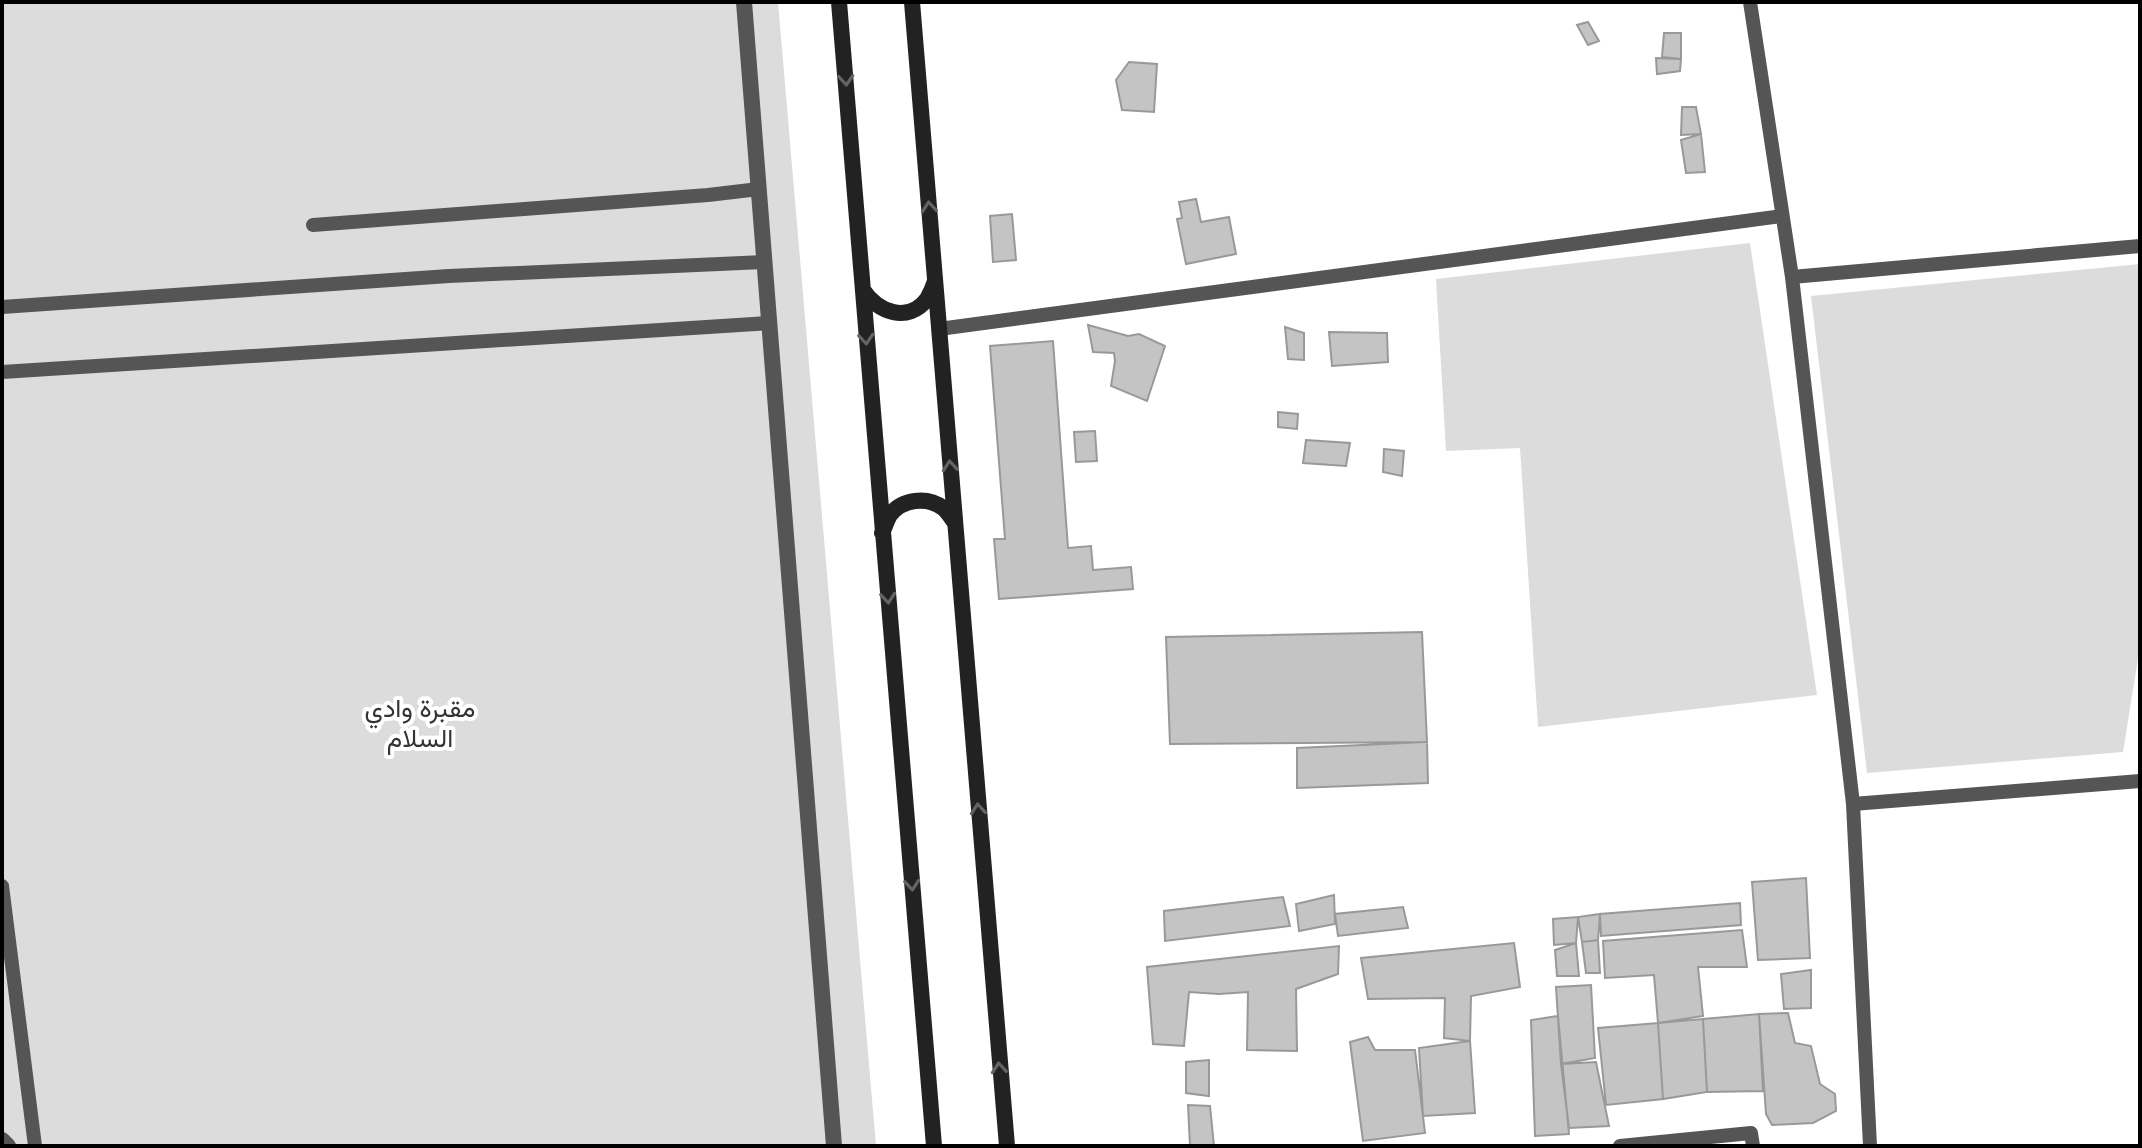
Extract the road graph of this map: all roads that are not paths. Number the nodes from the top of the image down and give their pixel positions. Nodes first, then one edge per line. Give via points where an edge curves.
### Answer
1 (744, 2) edge
2 (839, 2) edge
3 (912, 2) edge
4 (1750, 2) edge
5 (759, 189) junction
6 (1782, 216) junction
7 (313, 225) dead end
8 (2140, 246) edge
9 (765, 262) junction
10 (1792, 277) junction
11 (936, 281) junction
12 (862, 289) junction
13 (2, 307) edge
14 (770, 323) junction
15 (939, 329) junction
16 (2, 372) edge
17 (955, 523) junction
18 (882, 533) junction
19 (2140, 781) edge
20 (1853, 804) junction
21 (2, 886) edge
22 (2, 1140) edge
23 (8, 1146) edge
24 (35, 1146) edge
25 (834, 1146) edge
26 (934, 1146) edge
27 (1007, 1146) edge
28 (1620, 1146) edge
29 (1753, 1146) edge
30 (1870, 1146) edge

1 - 5 street
2 -> 12 main road
11 -> 3 main road
4 - 6 lane
5 - 7 lane
5 - 9 street
6 - 10 lane
6 - 15 lane
8 - 10 lane
9 - 13 lane via 449,276
9 - 14 street
10 - 20 lane
11 - 12 main road via 927,299 900,313 884,311
11 - 15 main road
12 -> 18 main road
14 - 16 lane
14 - 25 street
17 -> 15 main road
17 - 18 main road via 945,509 916,500 890,515
27 -> 17 main road
18 -> 26 main road
19 - 20 lane
20 - 30 lane
21 - 24 lane
22 - 23 street
28 - 29 lane via 1751,1133

